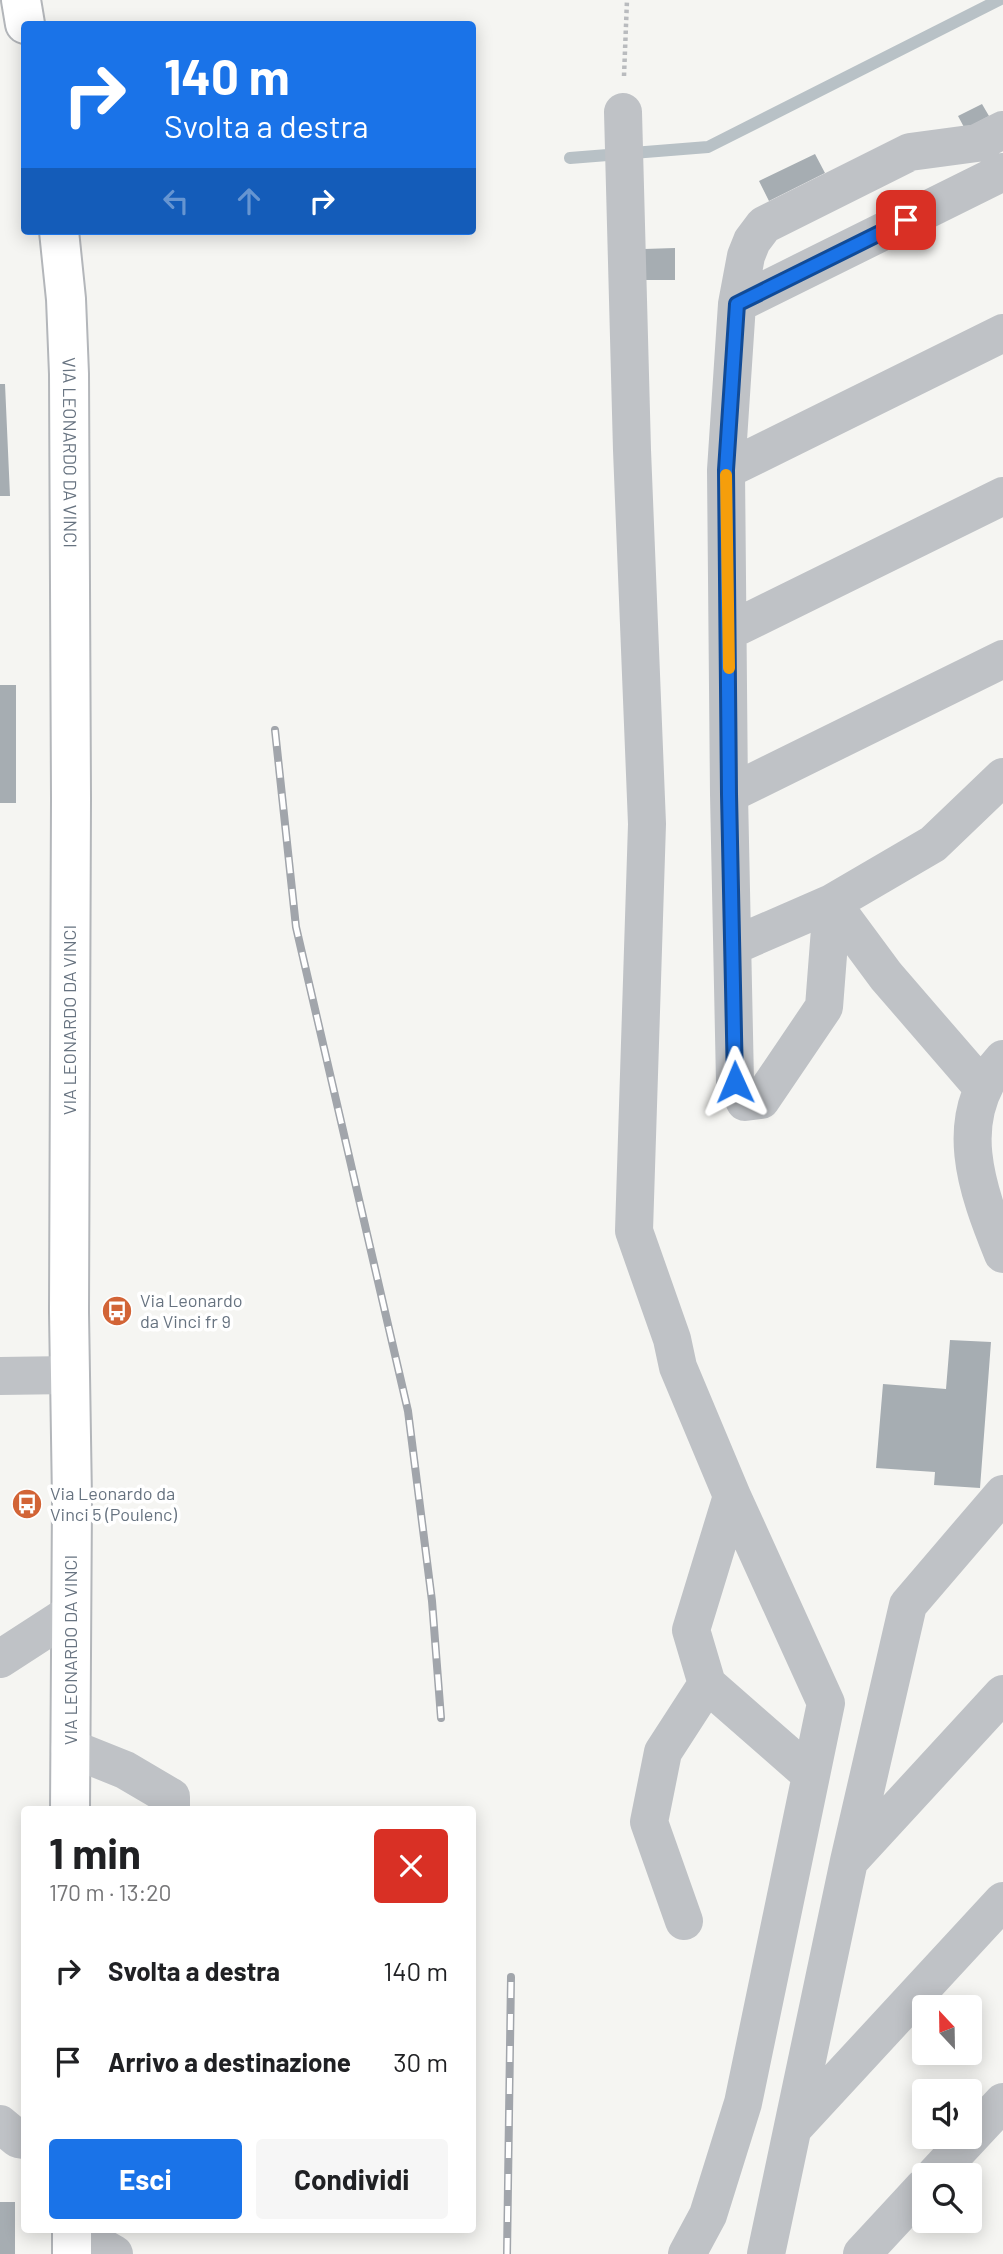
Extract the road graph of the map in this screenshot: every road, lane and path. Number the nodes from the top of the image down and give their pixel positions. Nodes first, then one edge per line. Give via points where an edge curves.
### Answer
1 (21, 0) edge
2 (627, 0) edge
3 (24, 21) edge
4 (623, 112) joint
5 (1003, 130) edge
6 (1003, 172) edge
7 (59, 235) edge
8 (737, 304) junction
9 (1003, 333) edge
10 (726, 470) junction
11 (1003, 496) edge
12 (729, 631) junction
13 (1003, 659) edge
14 (1003, 778) edge
15 (729, 794) junction
16 (832, 903) junction
17 (733, 946) junction
18 (993, 1073) edge
19 (1003, 1254) edge
20 (70, 1375) junction
21 (0, 1376) edge
22 (1003, 1494) edge
23 (732, 1496) junction
24 (71, 1614) junction
25 (0, 1659) edge
26 (707, 1684) junction
27 (1003, 1694) edge
28 (70, 1748) junction
29 (811, 1775) junction
30 (70, 1806) edge
31 (171, 1806) edge
32 (849, 1861) junction
33 (1003, 1901) edge
34 (684, 1921) dead end
35 (1003, 2102) edge
36 (0, 2124) edge
37 (792, 2129) junction
38 (21, 2140) edge
39 (946, 2163) edge
40 (912, 2200) edge
41 (72, 2233) edge
42 (77, 2233) edge
43 (72, 2254) edge
44 (114, 2254) edge
45 (687, 2254) edge
46 (766, 2254) edge
47 (862, 2254) edge

1 - 3 main road
2 - 4 path
4 - 23 lane via 646,824 634,1231 678,1367
5 - 8 lane via 977,143 910,152 764,225 746,256
6 - 8 lane
7 - 20 main road, VIA LEONARDO DA VINCI via 69,374
8 - 10 lane
9 - 10 lane
10 - 12 lane
11 - 12 lane
12 - 15 lane
13 - 15 lane
14 - 16 lane via 933,844
15 - 17 lane
16 - 17 lane
16 - 17 lane via 824,1007 761,1100 745,1102 735,1082
16 - 18 lane via 886,976
18 - 19 lane via 974,1127 973,1161
20 - 21 lane
20 - 24 main road, VIA LEONARDO DA VINCI
22 - 32 lane via 908,1605
23 - 26 lane via 691,1630
23 - 29 lane via 826,1703
24 - 25 lane
24 - 28 main road, VIA LEONARDO DA VINCI
26 - 29 lane
26 - 34 lane via 663,1752 649,1822
27 - 32 lane
28 - 30 main road, VIA LEONARDO DA VINCI
28 - 31 lane via 137,1776 171,1797
29 - 45 lane via 743,2103 708,2215
32 - 37 lane
33 - 37 lane
35 - 39 lane
36 - 38 lane
37 - 46 lane
40 - 47 lane
41 - 43 main road
42 - 44 lane

